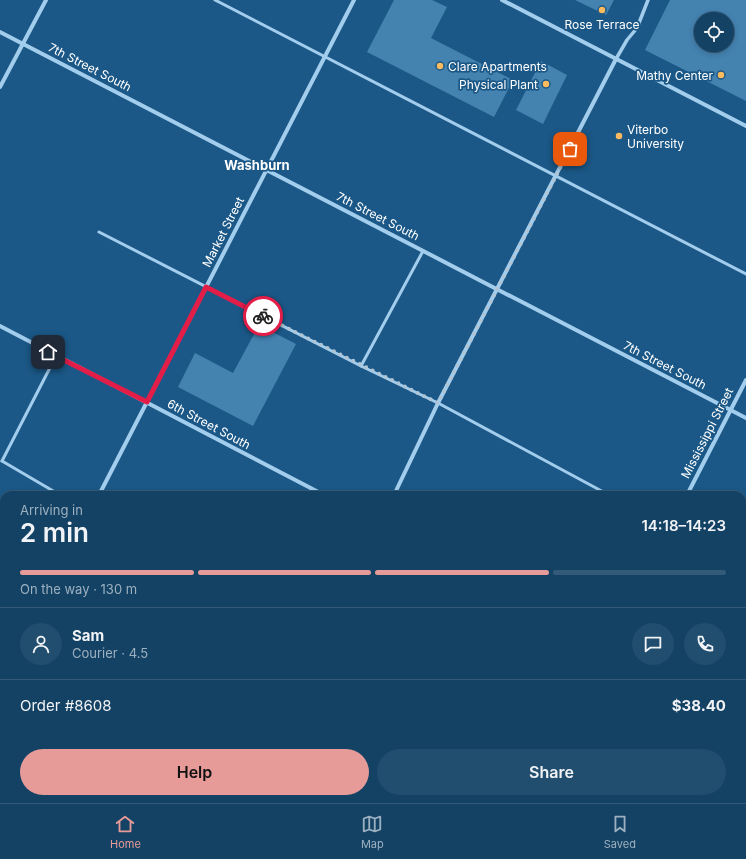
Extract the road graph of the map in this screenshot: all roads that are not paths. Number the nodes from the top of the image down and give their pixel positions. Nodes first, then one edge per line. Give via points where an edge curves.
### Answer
1 (46, 0) edge
2 (215, 0) edge
3 (354, 0) edge
4 (502, 0) edge
5 (648, 0) edge
6 (0, 32) edge
7 (22, 44) junction
8 (325, 56) junction
9 (616, 59) junction
10 (0, 87) edge
11 (746, 126) edge
12 (266, 170) junction
13 (556, 177) junction
14 (99, 232) dead end
15 (423, 251) junction
16 (746, 274) edge
17 (206, 287) junction
18 (497, 289) junction
19 (0, 326) edge
20 (56, 356) junction
21 (361, 366) junction
22 (746, 380) edge
23 (147, 402) junction
24 (438, 403) junction
25 (730, 410) junction
26 (746, 418) edge
27 (1, 461) edge
28 (53, 491) edge
29 (101, 491) edge
30 (316, 491) edge
31 (396, 491) edge
32 (602, 491) edge
33 (689, 491) edge

1 - 7 street
2 - 8 lane
3 - 8 street, Market Street
4 - 9 street
5 - 9 street via 637,28
6 - 7 street, 7th Street South
7 - 10 street
7 - 12 street, 7th Street South
8 - 12 street, Market Street
8 - 13 lane
9 - 11 street
9 - 13 street
12 - 15 street, 7th Street South
12 - 17 street, Market Street
13 - 16 lane
13 - 18 street
14 - 17 lane
15 - 18 street, 7th Street South
15 - 21 lane
17 - 21 lane
17 - 23 street, Market Street
18 - 24 street
18 - 25 street, 7th Street South
19 - 20 street, 6th Street South
20 - 23 street, 6th Street South
20 - 27 lane
21 - 24 lane
22 - 25 street, Mississippi Street
23 - 29 street, Market Street
23 - 30 street, 6th Street South
24 - 31 street
24 - 32 lane
25 - 26 street, 7th Street South
25 - 33 street, Mississippi Street
27 - 28 lane

